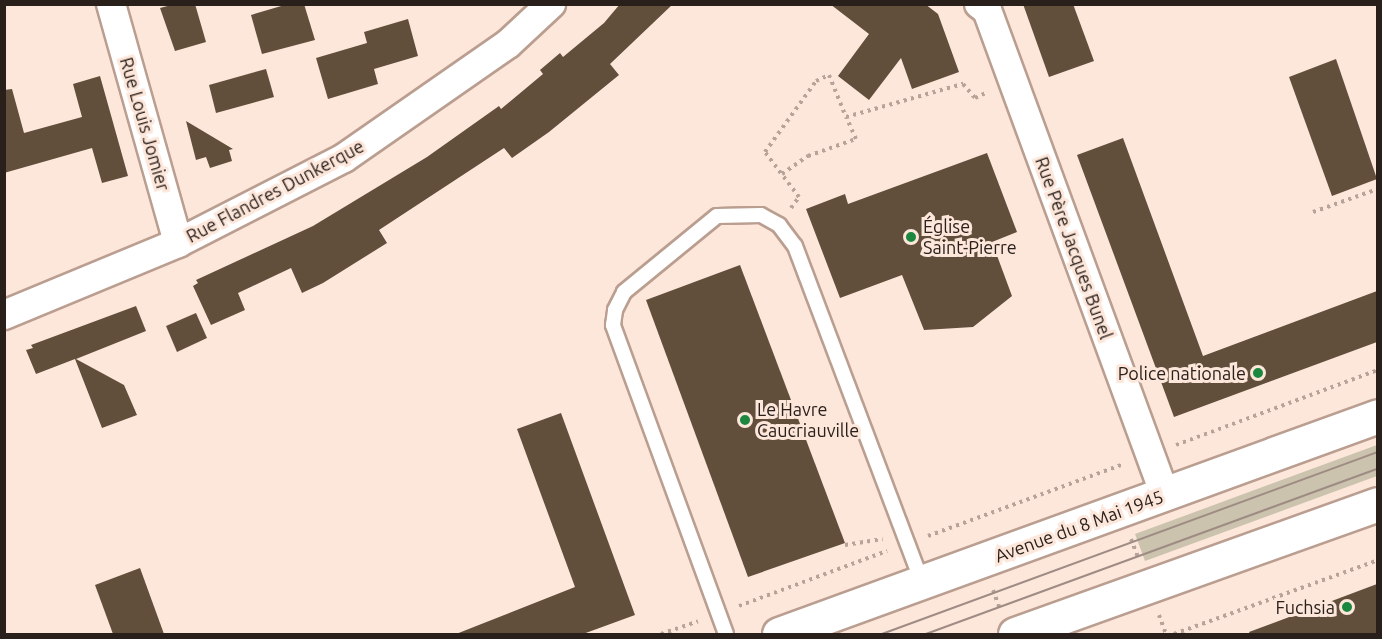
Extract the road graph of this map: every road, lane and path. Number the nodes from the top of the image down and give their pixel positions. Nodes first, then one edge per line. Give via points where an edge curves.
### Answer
1 (111, 4) edge
2 (551, 4) edge
3 (979, 4) edge
4 (1013, 81) junction
5 (846, 117) junction
6 (782, 174) junction
7 (1377, 189) edge
8 (1313, 212) dead end
9 (779, 225) junction
10 (178, 243) junction
11 (4, 315) edge
12 (1377, 370) edge
13 (1377, 416) edge
14 (1149, 455) junction
15 (1165, 495) junction
16 (1377, 504) edge
17 (1121, 511) junction
18 (857, 540) dead end
19 (907, 544) junction
20 (845, 545) dead end
21 (1377, 560) edge
22 (983, 562) junction
23 (922, 584) junction
24 (1149, 587) junction
25 (718, 614) junction
26 (1009, 626) edge
27 (1063, 626) edge
28 (661, 634) edge
29 (726, 634) edge
30 (779, 634) edge
31 (1174, 634) edge

1 - 10 street, Rue Louis Jomier
2 - 10 street, Rue Flandres Dunkerque via 508,44 344,158
3 - 4 street, Rue Père Jacques Bunel via 987,10
4 - 5 path via 975,98 963,84
4 - 14 street, Rue Père Jacques Bunel
5 - 6 path via 856,139 808,156
5 - 6 path via 829,75 816,81 765,152
6 - 9 path via 799,197
7 - 8 path
9 - 19 lane via 795,246
9 - 25 lane via 761,215 717,216 624,292 615,310 613,325 620,352
10 - 11 street, Rue Flandres Dunkerque
12 - 14 path
13 - 15 street, Avenue du 8 Mai 1945
14 - 15 street, Rue Père Jacques Bunel
14 - 19 path
15 - 17 street, Avenue du 8 Mai 1945
16 - 24 street
17 - 22 street, Avenue du 8 Mai 1945
17 - 24 path
18 - 20 path
19 - 23 lane
19 - 25 path
21 - 31 path
22 - 23 street, Avenue du 8 Mai 1945
22 - 26 path
23 - 30 street, Avenue du 8 Mai 1945
24 - 27 street
25 - 28 path
25 - 29 lane
26 - 27 street

